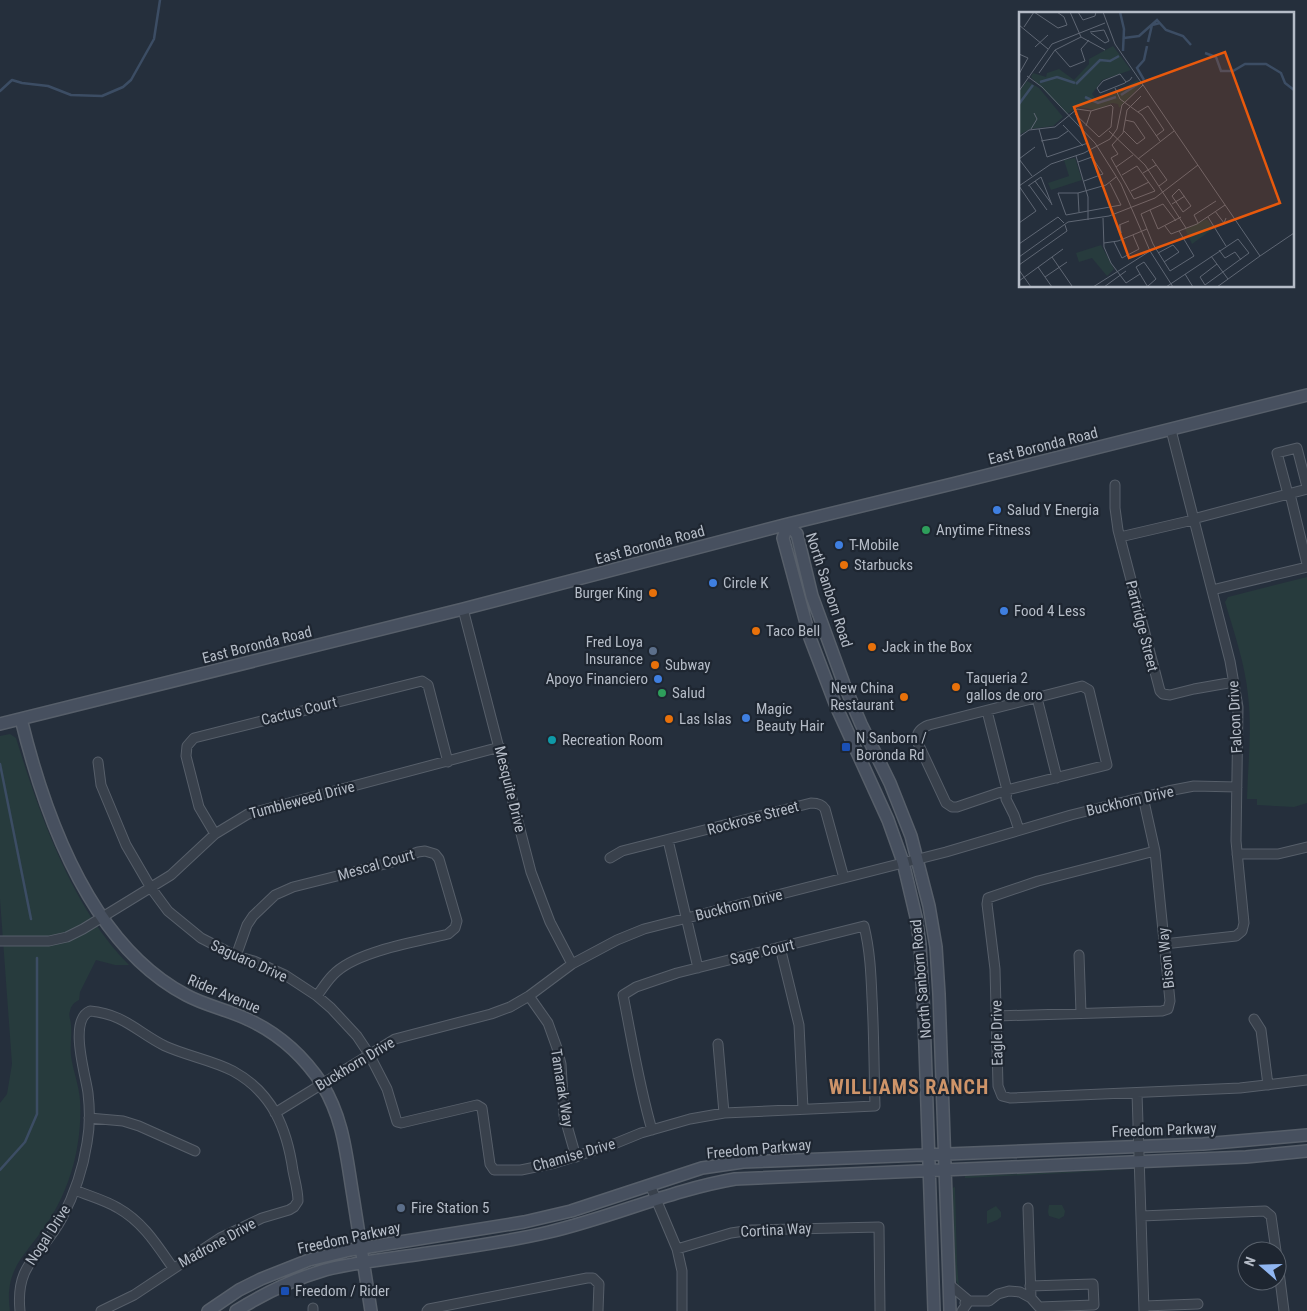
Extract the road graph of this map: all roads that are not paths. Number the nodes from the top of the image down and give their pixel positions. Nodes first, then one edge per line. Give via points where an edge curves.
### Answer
1 (1307, 395) edge
2 (1171, 430) junction
3 (1115, 485) dead end
4 (1307, 488) edge
5 (1289, 494) junction
6 (1193, 519) junction
7 (788, 524) junction
8 (1120, 537) junction
9 (1307, 565) edge
10 (1212, 590) junction
11 (463, 609) junction
12 (1234, 682) junction
13 (1037, 698) junction
14 (987, 710) junction
15 (21, 719) junction
16 (0, 724) edge
17 (500, 747) junction
18 (98, 762) dead end
19 (448, 762) junction
20 (1057, 778) junction
21 (1237, 786) junction
22 (1008, 790) junction
23 (1143, 797) junction
24 (1019, 830) junction
25 (214, 834) junction
26 (668, 840) junction
27 (1307, 847) edge
28 (1155, 851) junction
29 (1237, 854) junction
30 (610, 858) dead end
31 (918, 859) junction
32 (903, 862) junction
33 (844, 878) junction
34 (151, 888) junction
35 (102, 918) junction
36 (687, 918) junction
37 (0, 941) edge
38 (1164, 944) junction
39 (780, 947) junction
40 (1079, 955) dead end
41 (236, 956) junction
42 (572, 964) junction
43 (698, 968) junction
44 (317, 996) junction
45 (529, 996) junction
46 (87, 1012) joint
47 (1081, 1013) junction
48 (996, 1016) junction
49 (1254, 1019) dead end
50 (718, 1044) dead end
51 (369, 1054) junction
52 (1307, 1080) edge
53 (322, 1084) junction
54 (1268, 1085) junction
55 (1137, 1093) junction
56 (875, 1106) joint
57 (803, 1109) junction
58 (275, 1113) junction
59 (724, 1113) junction
60 (89, 1118) junction
61 (652, 1130) junction
62 (1307, 1135) edge
63 (1138, 1146) junction
64 (195, 1151) dead end
65 (1307, 1151) edge
66 (945, 1154) junction
67 (930, 1155) junction
68 (576, 1157) junction
69 (1138, 1162) junction
70 (930, 1170) junction
71 (946, 1170) junction
72 (650, 1185) junction
73 (75, 1190) junction
74 (656, 1199) junction
75 (1028, 1208) dead end
76 (1141, 1216) junction
77 (1275, 1241) edge
78 (361, 1248) junction
79 (677, 1249) junction
80 (363, 1262) junction
81 (173, 1268) junction
82 (951, 1286) junction
83 (1030, 1286) junction
84 (1281, 1291) edge
85 (1031, 1298) junction
86 (969, 1301) junction
87 (1198, 1304) dead end
88 (1039, 1309) edge
89 (1144, 1309) edge
90 (20, 1311) edge
91 (101, 1311) edge
92 (208, 1311) edge
93 (236, 1311) edge
94 (371, 1311) edge
95 (428, 1311) edge
96 (598, 1311) edge
97 (682, 1311) edge
98 (880, 1311) edge
99 (934, 1311) edge
100 (951, 1311) edge
101 (962, 1311) edge
102 (1284, 1311) edge

1 - 2 main road, East Boronda Road
2 - 6 street, Falcon Drive
2 - 7 main road, East Boronda Road
3 - 8 street, Partridge Street
4 - 5 street
4 - 5 street via 1297,448 1277,453
5 - 6 street
5 - 9 street
6 - 8 street
6 - 10 street, Falcon Drive
7 - 11 main road, East Boronda Road
7 - 31 main road, North Sanborn Road via 797,534 812,596 844,684 901,808
7 - 32 main road, North Sanborn Road via 783,538 810,638
8 - 12 street, Partridge Street via 1160,691 1170,695
9 - 10 street
10 - 12 street, Falcon Drive
11 - 15 main road, East Boronda Road
11 - 17 street, Mesquite Drive
12 - 21 street, Falcon Drive via 1238,716
13 - 14 street
13 - 20 street
13 - 20 street via 1082,686 1088,690 1107,765
14 - 22 street
14 - 22 street via 924,727 918,732 917,742 950,806 958,807
15 - 16 main road, East Boronda Road
15 - 35 main road, Rider Avenue via 55,825
17 - 19 street, Tumbleweed Drive
17 - 42 street, Mesquite Drive via 534,880 550,922
18 - 34 street, Saguaro Drive via 101,785 126,845
19 - 25 street, Tumbleweed Drive via 261,809
19 - 25 street, Cactus Court via 428,686 422,681 194,738 187,746 186,756 199,807
20 - 22 street
21 - 23 street, Buckhorn Drive via 1194,786
21 - 29 street, Falcon Drive
22 - 24 street via 1014,797 1014,815
23 - 24 street, Buckhorn Drive
23 - 28 street, Bison Way
24 - 31 street, Buckhorn Drive
25 - 34 street, Tumbleweed Drive via 171,875
26 - 30 street, Rockrose Street via 619,852
26 - 33 street, Rockrose Street via 811,802 823,805 825,809
26 - 36 street
27 - 29 street via 1278,854
28 - 38 street, Bison Way
28 - 48 street, Eagle Drive via 1046,878 988,898
29 - 38 street, Falcon Drive via 1244,920 1240,933
31 - 32 street, Buckhorn Drive
31 - 66 main road, North Sanborn Road via 930,906 938,968
32 - 33 street, Buckhorn Drive
32 - 67 main road, North Sanborn Road via 920,944
33 - 36 street, Buckhorn Drive
34 - 35 street, Tumbleweed Drive
34 - 41 street, Saguaro Drive via 185,927
35 - 37 street, Tumbleweed Drive via 59,939
35 - 53 main road, Rider Avenue via 125,948 154,975 198,1001 263,1027 297,1054
36 - 42 street, Buckhorn Drive via 630,934
36 - 43 street
38 - 47 street, Bison Way via 1168,1009
39 - 43 street, Sage Court
39 - 56 street, Sage Court via 864,926 871,974
39 - 57 street via 799,1024
40 - 47 street
41 - 44 street, Saguaro Drive via 269,967
41 - 44 street, Mescal Court via 253,916 275,895 418,852 436,854 457,921 454,928 448,934 356,959 333,974
42 - 45 street, Buckhorn Drive
43 - 61 street, Sage Court via 636,986 623,995
44 - 51 street, Saguaro Drive via 350,1029
45 - 51 street, Buckhorn Drive via 500,1011 395,1039
45 - 68 street, Tamarak Way via 548,1023 557,1048 564,1115
46 - 58 street, Madrone Drive via 119,1017 169,1047 234,1072 255,1087
46 - 60 street, Nogal Drive via 82,1019 80,1047
47 - 48 street, Bison Way
48 - 55 street, Eagle Drive via 998,1086 1002,1096
49 - 54 street via 1261,1030
50 - 59 street
51 - 53 street, Buckhorn Drive
51 - 68 street, Chamise Drive via 387,1089 396,1122 476,1105 482,1108 490,1164 494,1170 535,1168
52 - 54 street, Eagle Drive
53 - 58 street, Buckhorn Drive
53 - 78 main road, Rider Avenue via 342,1127
54 - 55 street, Eagle Drive
55 - 63 street
56 - 57 street, Chamise Drive
57 - 59 street, Chamise Drive
58 - 81 street, Madrone Drive via 289,1142 297,1204 234,1231
59 - 61 street, Chamise Drive
60 - 64 street via 124,1121
60 - 73 street, Nogal Drive via 86,1153
61 - 68 street, Chamise Drive
62 - 63 main road, Freedom Parkway
63 - 66 main road, Freedom Parkway
63 - 69 street
65 - 69 main road, Freedom Parkway
66 - 67 main road, Freedom Parkway
66 - 71 main road, North Sanborn Road
67 - 70 main road, North Sanborn Road
67 - 72 main road, Freedom Parkway via 742,1162 702,1168
69 - 71 main road, Freedom Parkway
69 - 76 street
70 - 71 main road, Freedom Parkway
70 - 74 main road, Freedom Parkway via 735,1179 705,1184
70 - 99 main road, North Sanborn Road
71 - 82 main road, North Sanborn Road
72 - 74 street
72 - 78 main road, Freedom Parkway via 533,1220
73 - 81 street via 118,1208 137,1221
73 - 90 street, Nogal Drive via 62,1219 25,1269 18,1295
74 - 79 street
74 - 80 main road, Freedom Parkway via 537,1235
75 - 83 street
76 - 77 street via 1265,1211 1271,1216
76 - 89 street
78 - 80 main road, Rider Avenue
78 - 92 main road, Freedom Parkway via 280,1270 239,1290
79 - 97 street via 682,1271
79 - 98 street, Cortina Way via 752,1230 879,1227
80 - 93 main road, Freedom Parkway via 307,1276
80 - 94 main road, Rider Avenue
81 - 91 street, Madrone Drive via 134,1295
82 - 86 street
82 - 100 main road, North Sanborn Road
83 - 85 street
83 - 88 street via 1093,1284 1094,1305
84 - 102 street
85 - 86 street via 1009,1291 988,1300
85 - 88 street
86 - 100 street
86 - 101 street
87 - 89 street
95 - 96 street via 588,1278 599,1284

